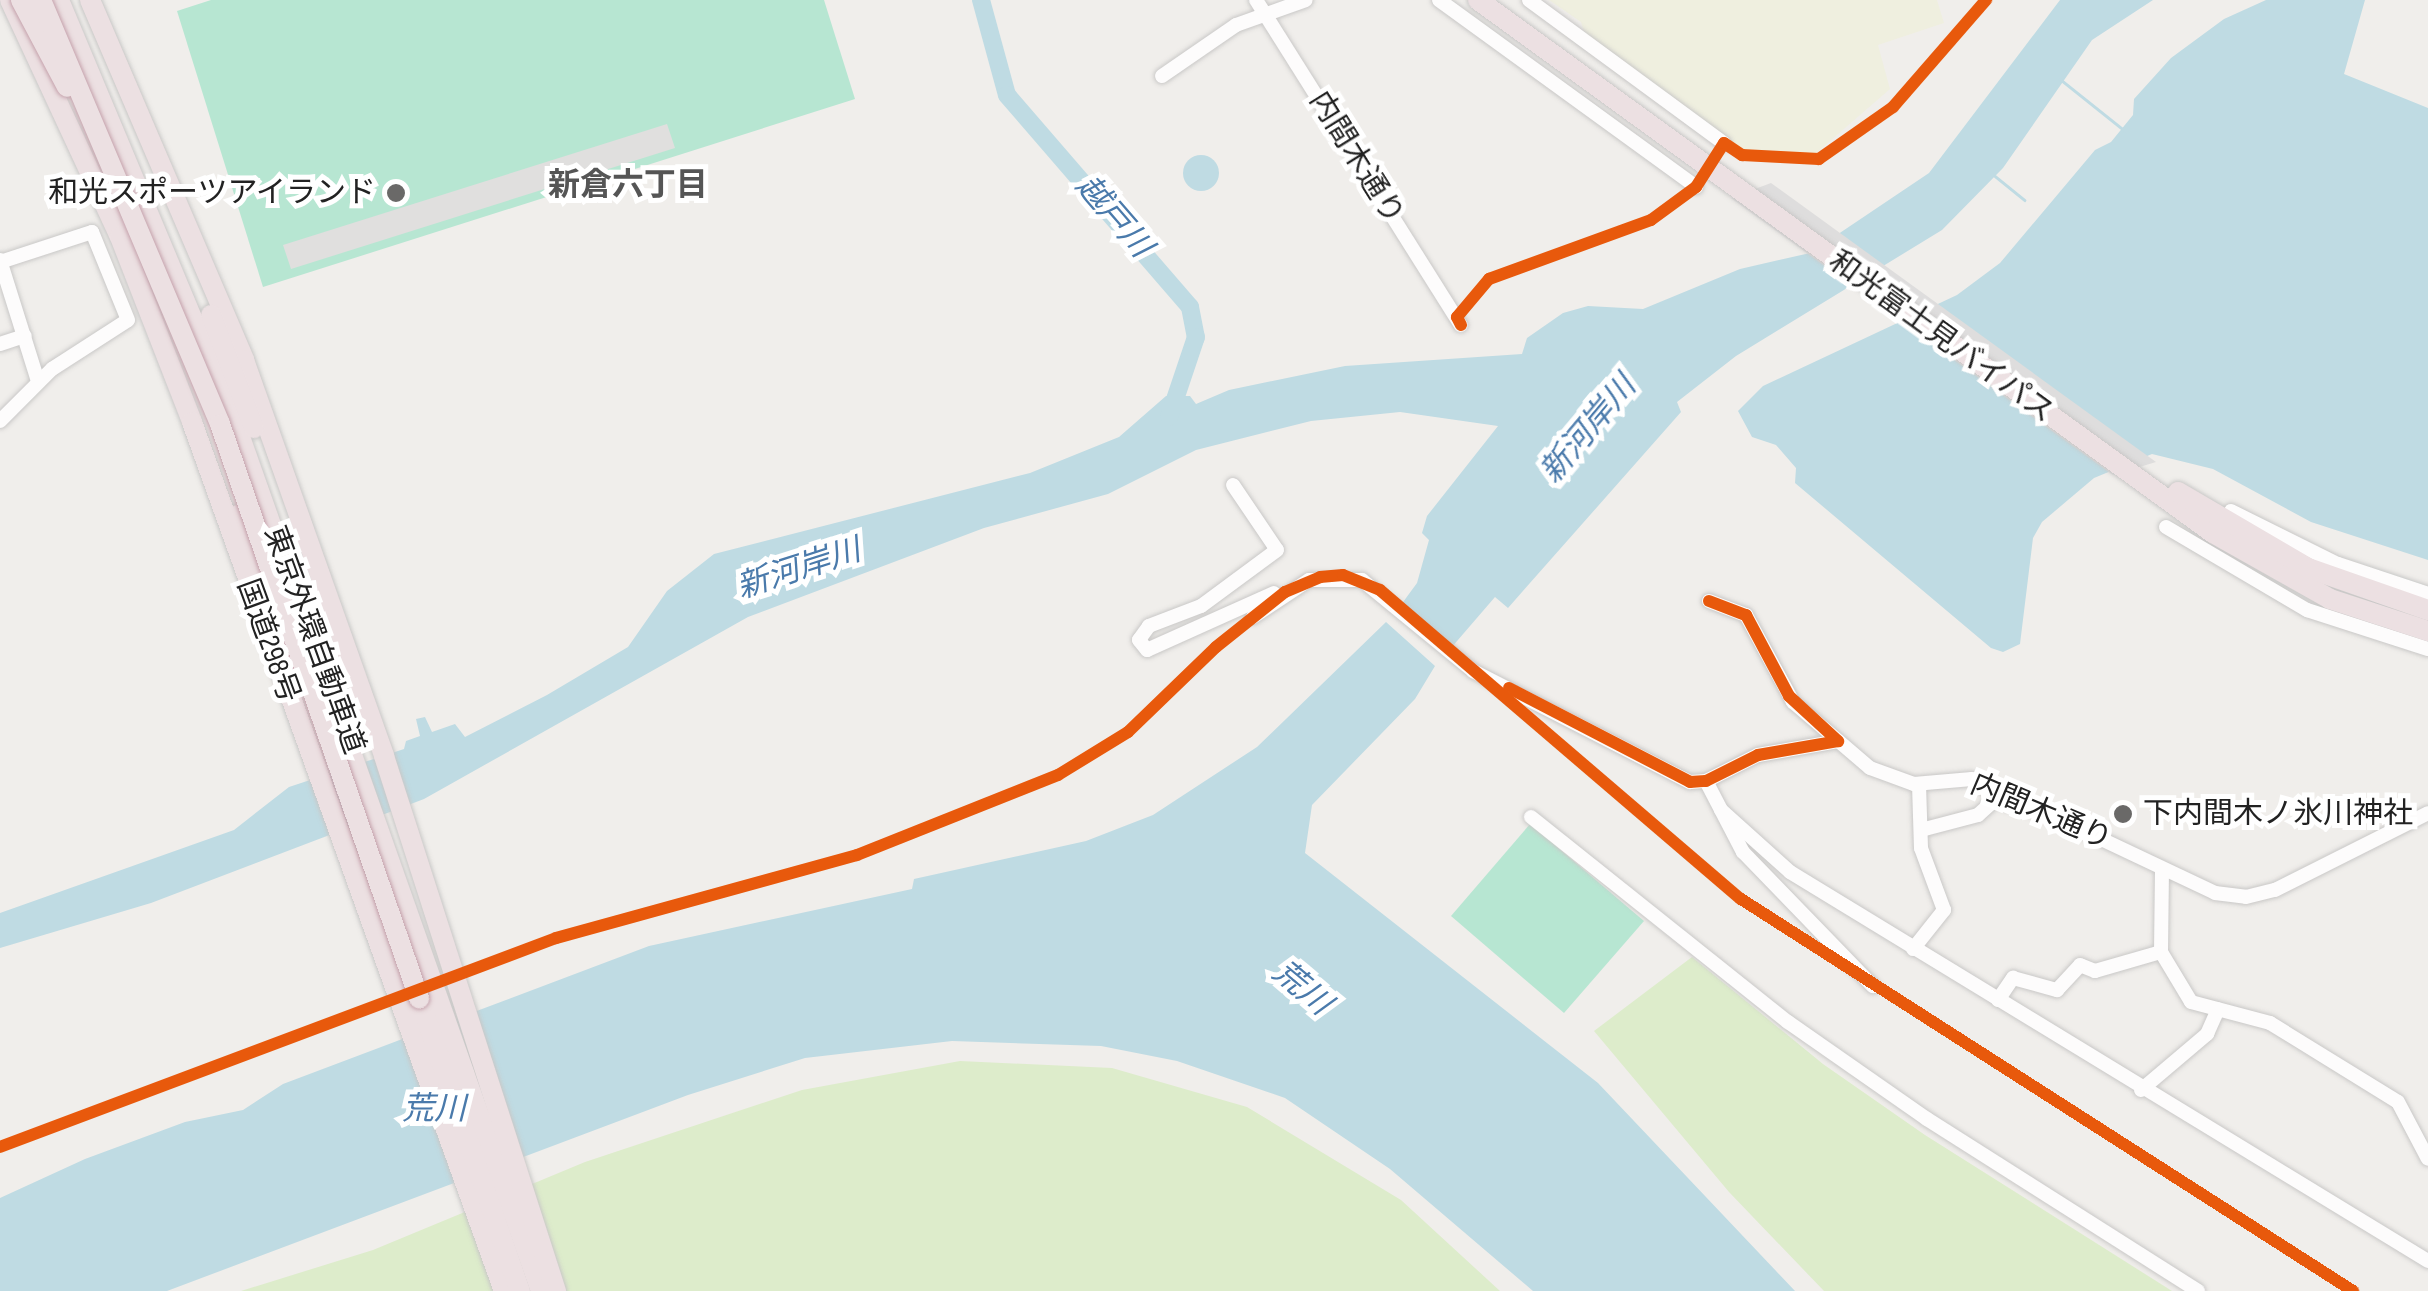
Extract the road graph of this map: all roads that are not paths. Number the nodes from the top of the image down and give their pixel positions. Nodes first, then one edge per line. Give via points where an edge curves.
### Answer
1 (41, 0) edge
2 (51, 0) edge
3 (60, 0) edge
4 (78, 0) edge
5 (90, 0) edge
6 (1306, 0) edge
7 (1438, 0) edge
8 (1478, 0) edge
9 (1501, 0) edge
10 (1530, 0) edge
11 (1284, 3) edge
12 (14, 4) edge
13 (1260, 6) edge
14 (106, 38) junction
15 (1162, 76) dead end
16 (71, 124) junction
17 (1724, 143) dead end
18 (1696, 187) dead end
19 (1752, 191) junction
20 (136, 211) junction
21 (120, 237) junction
22 (169, 251) junction
23 (0, 261) edge
24 (1459, 321) dead end
25 (25, 336) junction
26 (0, 344) edge
27 (38, 380) junction
28 (0, 420) edge
29 (2134, 468) junction
30 (1233, 485) dead end
31 (2231, 511) dead end
32 (2166, 527) dead end
33 (1285, 592) junction
34 (2428, 594) edge
35 (1708, 602) dead end
36 (2428, 610) edge
37 (1253, 616) dead end
38 (2428, 631) edge
39 (2428, 648) edge
40 (1838, 741) junction
41 (1706, 781) junction
42 (1919, 784) junction
43 (1997, 798) junction
44 (1721, 810) junction
45 (2428, 813) edge
46 (1530, 817) dead end
47 (1921, 830) junction
48 (2162, 870) junction
49 (398, 907) junction
50 (1913, 949) junction
51 (2161, 952) junction
52 (1873, 986) dead end
53 (1998, 1000) junction
54 (2218, 1009) junction
55 (2141, 1090) junction
56 (2428, 1159) edge
57 (2428, 1261) edge
58 (504, 1291) edge
59 (520, 1291) edge
60 (540, 1291) edge
61 (556, 1291) edge
62 (2198, 1291) edge

1 - 20 highway, 東京外環自動車道, bridge
2 - 16 highway
3 - 22 highway, 東京外環自動車道
4 - 22 highway
5 - 14 highway
6 - 11 street
7 - 18 street
8 - 19 highway, 和光富士見バイパス
9 - 19 highway, 和光富士見バイパス
10 - 17 street
11 - 13 street
12 - 16 highway, 国道298号
12 - 20 highway, bridge
13 - 15 street
13 - 24 street, 内間木通り
14 - 49 highway via 338,664
14 - 61 highway via 244,360 384,756
16 - 21 highway, 国道298号
19 - 29 highway, 和光富士見バイパス
20 - 49 highway, 東京外環自動車道, bridge
21 - 49 highway, bridge via 206,428 314,732
21 - 58 highway, 国道298号
22 - 49 highway, 東京外環自動車道
23 - 25 street
23 - 27 street via 92,232 128,320
25 - 26 street
25 - 27 street
27 - 28 street
29 - 36 highway, 和光富士見バイパス via 2294,562
29 - 38 highway, 和光富士見バイパス via 2289,580
30 - 33 street via 1276,550 1201,606 1149,626 1140,640 1147,650 1271,592
31 - 34 street via 2338,564
32 - 39 street via 2307,610
33 - 37 street
33 - 41 street via 1320,577 1362,580 1473,671 1682,780
35 - 40 street, 内間木通り via 1746,615 1789,696
40 - 41 street via 1758,756
40 - 42 street, 内間木通り via 1870,768
41 - 44 street
42 - 43 street, 内間木通り via 1968,778
42 - 47 street
43 - 47 street via 1978,815
43 - 48 street, 内間木通り via 2070,823
44 - 50 street via 1780,866
44 - 52 street via 1743,852
45 - 48 street, 内間木通り via 2258,895 2215,893
46 - 62 street via 1804,1033 1927,1120
47 - 50 street via 1944,910
48 - 51 street
49 - 59 highway, 東京外環自動車道, bridge
49 - 60 highway, 東京外環自動車道
50 - 53 street
51 - 53 street via 2096,972 2080,965 2057,990 2014,978
51 - 54 street via 2191,1002
53 - 55 street
54 - 55 street via 2208,1034
54 - 56 street via 2270,1023 2398,1102
55 - 57 street

